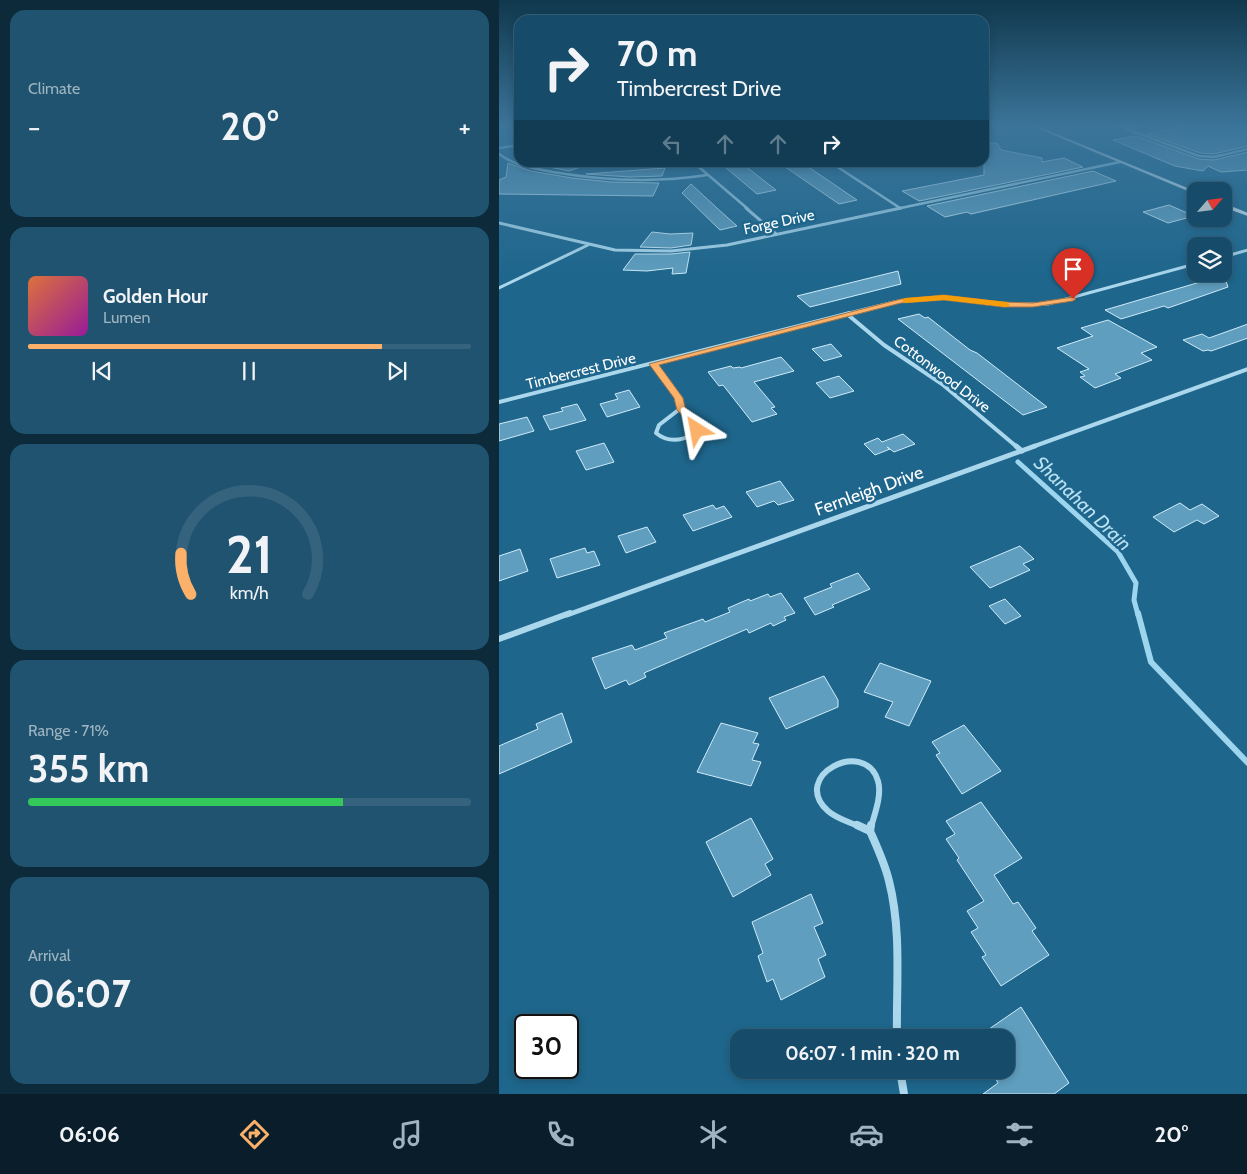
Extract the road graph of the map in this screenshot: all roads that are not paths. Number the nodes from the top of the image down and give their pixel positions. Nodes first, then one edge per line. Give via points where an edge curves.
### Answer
1 (583, 177) edge
2 (692, 177) edge
3 (709, 177) edge
4 (853, 177) edge
5 (1048, 177) edge
6 (1156, 177) edge
7 (1187, 190) edge
8 (900, 208) junction
9 (1232, 209) edge
10 (1247, 215) edge
11 (499, 222) edge
12 (776, 234) junction
13 (589, 244) junction
14 (1247, 250) edge
15 (1232, 254) edge
16 (1187, 266) edge
17 (499, 288) edge
18 (847, 314) junction
19 (654, 364) junction
20 (1247, 369) edge
21 (499, 402) edge
22 (681, 408) junction
23 (1023, 451) junction
24 (499, 639) edge
25 (870, 831) junction
26 (897, 1029) edge
27 (902, 1079) edge
28 (904, 1094) edge

1 - 2 street via 604,181 656,182
3 - 12 street
4 - 8 street
5 - 8 street, Forge Drive
6 - 7 main road
8 - 12 street, Forge Drive
9 - 10 main road
11 - 13 street, Forge Drive
12 - 13 street, Forge Drive via 673,252 631,251
13 - 17 street
14 - 15 street
16 - 18 street, Timbercrest Drive via 1048,304 930,298 894,302
18 - 19 street, Timbercrest Drive
18 - 23 street, Cottonwood Drive via 941,384
19 - 21 street, Timbercrest Drive
19 - 22 street via 678,398
20 - 23 street, Fernleigh Drive
22 - 22 street via 659,425 656,433 660,437 680,440 693,434 697,425
23 - 24 street, Fernleigh Drive
25 - 25 street via 880,794 878,778 863,763 851,760 830,766 818,784 817,794 822,804 829,812
25 - 26 street via 880,849 891,885 897,927
27 - 28 street

